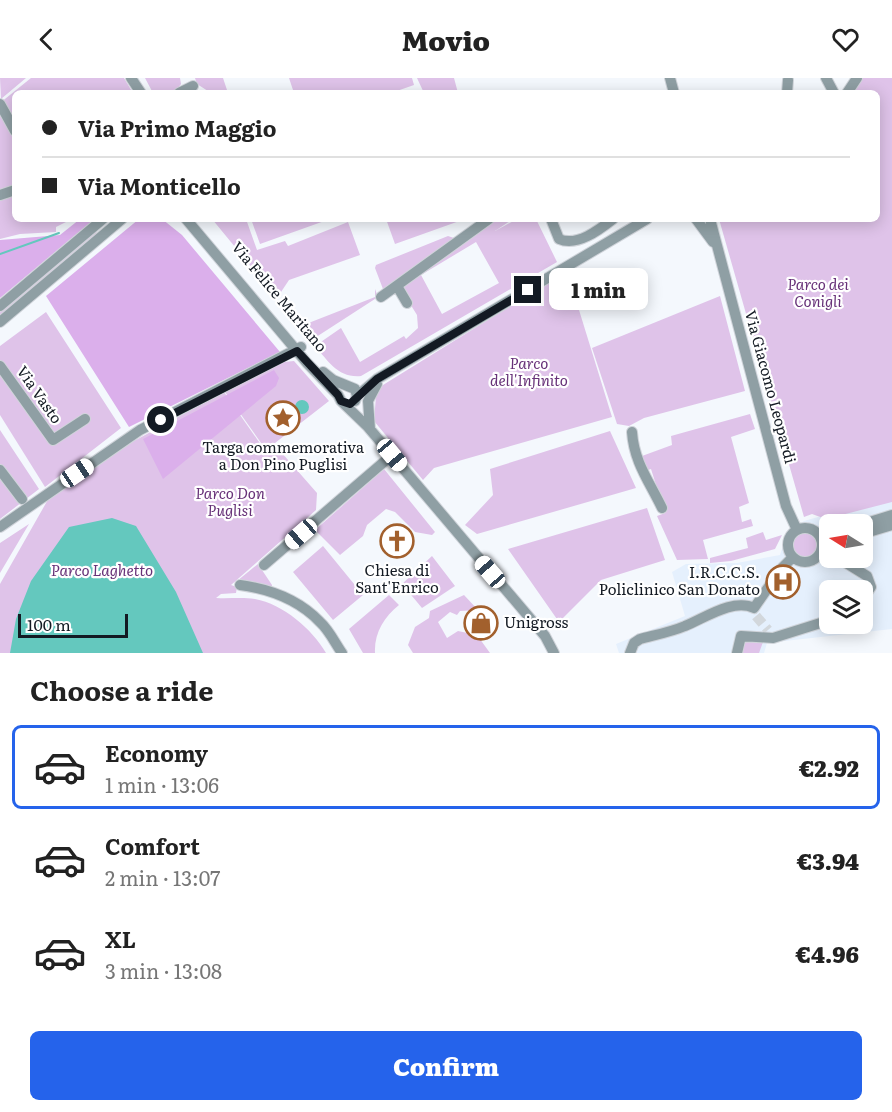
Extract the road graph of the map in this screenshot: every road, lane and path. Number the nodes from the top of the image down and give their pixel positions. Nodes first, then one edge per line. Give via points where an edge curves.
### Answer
1 (788, 80) dead end
2 (193, 86) dead end
3 (185, 90) edge
4 (787, 90) edge
5 (0, 104) edge
6 (9, 126) edge
7 (99, 222) edge
8 (103, 222) edge
9 (118, 222) edge
10 (189, 222) edge
11 (196, 222) edge
12 (485, 222) edge
13 (552, 222) edge
14 (608, 222) edge
15 (643, 222) edge
16 (703, 222) edge
17 (109, 230) junction
18 (397, 286) junction
19 (381, 297) dead end
20 (408, 303) dead end
21 (0, 306) edge
22 (0, 322) edge
23 (299, 349) junction
24 (0, 366) edge
25 (398, 366) junction
26 (352, 395) junction
27 (85, 419) dead end
28 (370, 429) junction
29 (632, 432) dead end
30 (392, 455) junction
31 (0, 470) edge
32 (22, 499) dead end
33 (662, 508) dead end
34 (892, 515) edge
35 (873, 521) edge
36 (892, 525) edge
37 (0, 527) edge
38 (797, 530) junction
39 (873, 531) edge
40 (819, 538) edge
41 (819, 553) edge
42 (793, 556) junction
43 (264, 565) dead end
44 (854, 568) edge
45 (869, 580) edge
46 (240, 585) dead end
47 (819, 623) edge
48 (342, 653) edge
49 (554, 653) edge
50 (630, 653) edge
51 (737, 653) edge

1 - 4 street
2 - 3 street
5 - 6 street
7 - 21 street
8 - 17 street
9 - 17 street
10 - 23 street, Via Felice Maritano
11 - 23 street, Via Felice Maritano
12 - 18 street
13 - 14 street via 559,239 565,242 581,238
15 - 25 street
16 - 38 street, Via Giacomo Leopardi via 717,251 786,506
17 - 22 street
18 - 19 street
18 - 20 street
23 - 26 street, Via Felice Maritano
23 - 26 street, Via Felice Maritano via 341,401
23 - 37 street via 140,430
24 - 27 street, Via Vasto via 53,440
25 - 26 street
25 - 28 street via 379,381 370,395
26 - 28 street, Via Felice Maritano
28 - 30 street, Via Felice Maritano
29 - 33 street via 637,464
30 - 43 street
30 - 49 street, Via Felice Maritano via 545,636
31 - 32 street
34 - 35 street
36 - 39 street
38 - 40 street via 810,529
38 - 42 street via 788,540
41 - 42 street via 809,561
42 - 50 street via 755,612 746,604 733,606 640,639
44 - 45 street
46 - 48 street via 267,589 291,601 321,622
47 - 51 street via 741,636

